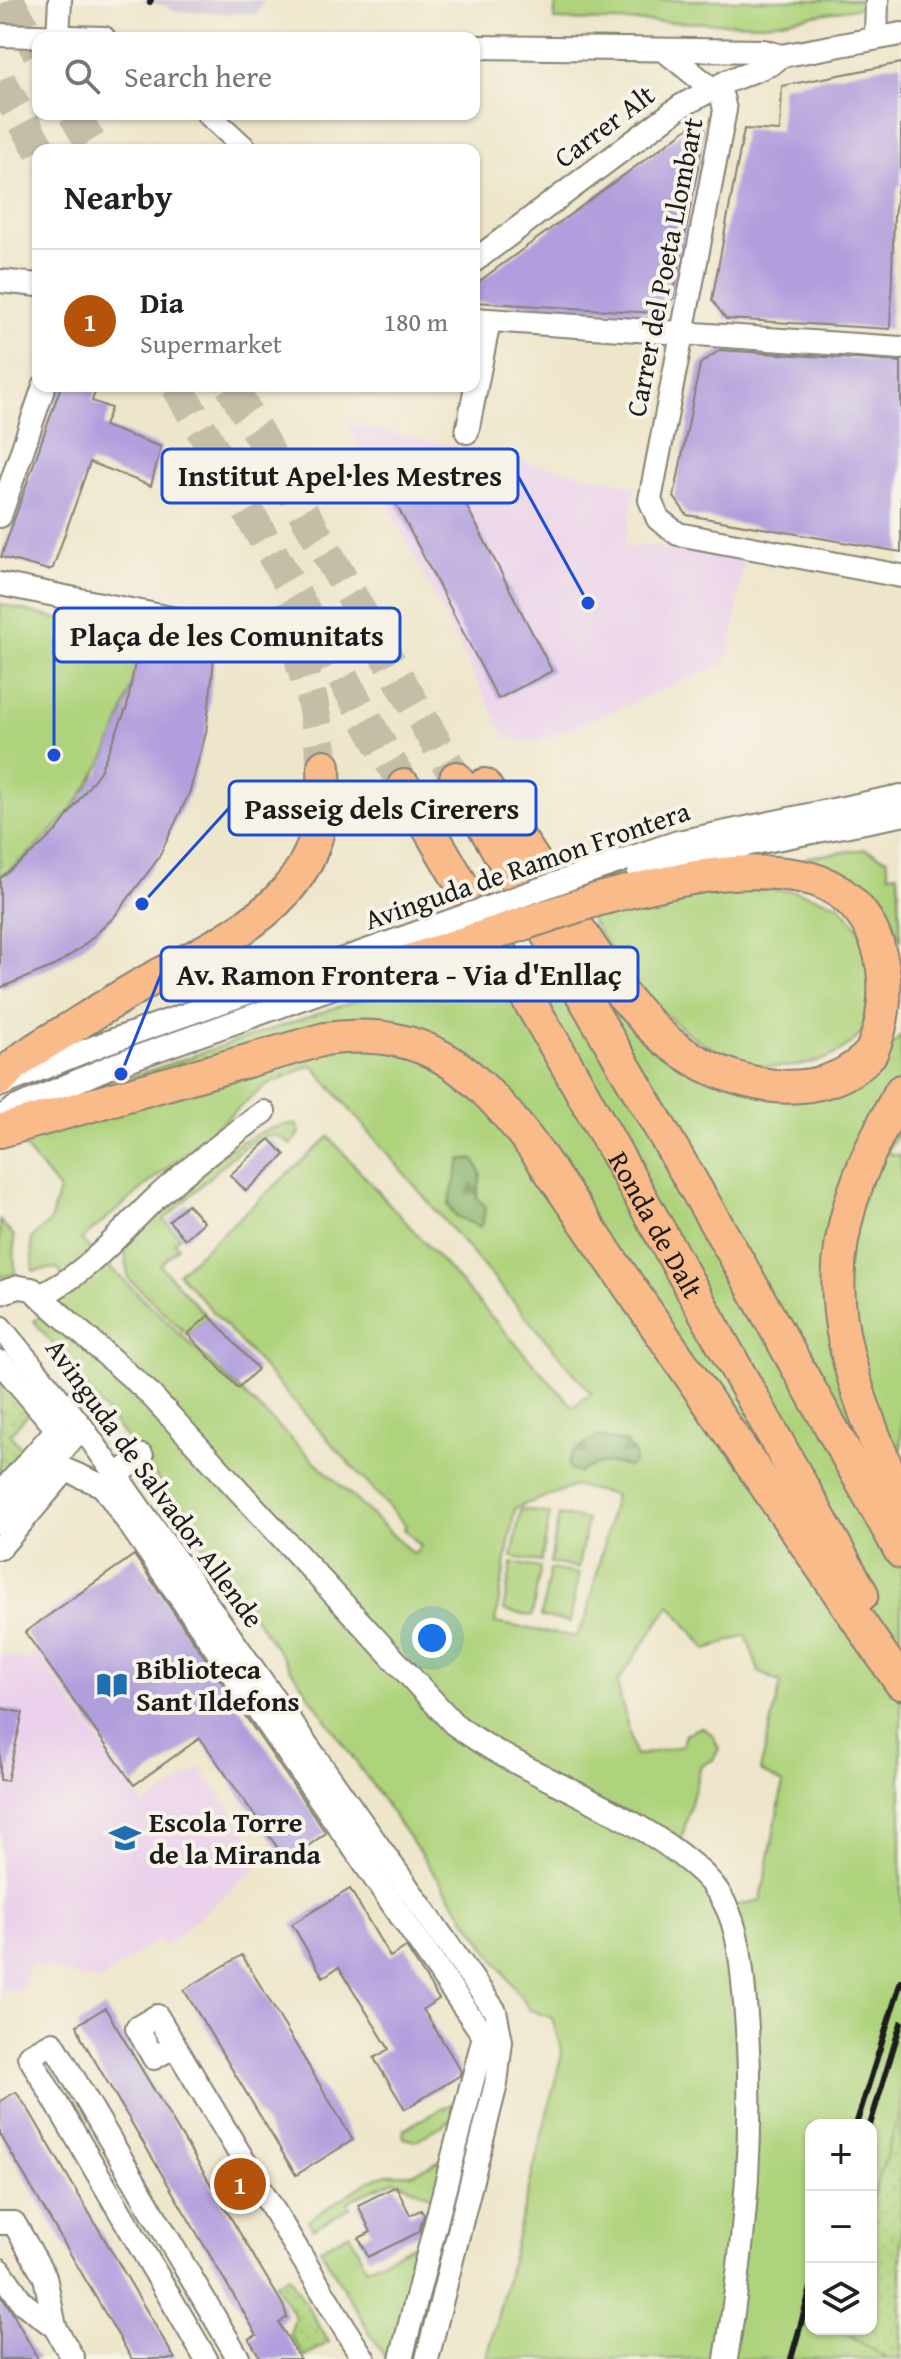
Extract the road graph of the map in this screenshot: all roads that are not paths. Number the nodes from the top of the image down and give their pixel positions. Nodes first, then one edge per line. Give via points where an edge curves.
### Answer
1 (60, 0) edge
2 (877, 0) edge
3 (58, 32) edge
4 (901, 34) edge
5 (0, 35) edge
6 (32, 36) edge
7 (876, 38) junction
8 (480, 47) edge
9 (665, 51) junction
10 (781, 56) junction
11 (713, 89) junction
12 (214, 120) edge
13 (240, 144) edge
14 (480, 257) edge
15 (0, 281) edge
16 (32, 284) edge
17 (482, 320) edge
18 (684, 334) junction
19 (901, 348) edge
20 (42, 392) edge
21 (472, 392) edge
22 (467, 432) dead end
23 (0, 516) edge
24 (901, 576) edge
25 (0, 584) edge
26 (223, 639) dead end
27 (324, 766) tunnel mouth
28 (404, 786) tunnel mouth
29 (901, 796) edge
30 (901, 815) edge
31 (591, 888) junction
32 (384, 957) junction
33 (901, 1016) edge
34 (870, 1054) junction
35 (0, 1079) edge
36 (0, 1085) edge
37 (901, 1091) edge
38 (264, 1112) dead end
39 (0, 1118) edge
40 (0, 1131) edge
41 (0, 1293) edge
42 (39, 1296) junction
43 (0, 1327) edge
44 (0, 1362) edge
45 (82, 1427) junction
46 (142, 1456) dead end
47 (110, 1481) junction
48 (0, 1494) edge
49 (901, 1504) edge
50 (0, 1523) edge
51 (0, 1548) edge
52 (901, 1552) edge
53 (901, 1667) edge
54 (901, 1683) edge
55 (175, 2046) dead end
56 (0, 2223) edge
57 (0, 2270) edge
58 (55, 2327) junction
59 (73, 2359) edge
60 (206, 2359) edge
61 (239, 2359) edge
62 (364, 2359) edge
63 (401, 2359) edge
64 (427, 2359) edge
65 (726, 2359) edge

1 - 3 street
2 - 7 street
4 - 7 street
5 - 6 street
7 - 10 street
8 - 9 street
9 - 10 street via 764,51
9 - 11 street, Carrer del Poeta Llombart
10 - 11 street, Carrer Alt
11 - 14 street, Carrer Alt via 681,106
11 - 18 street, Carrer del Poeta Llombart via 725,110
12 - 13 street
15 - 16 street
17 - 18 street
18 - 19 street
18 - 24 street, Carrer del Poeta Llombart via 650,500 658,519 678,534
20 - 23 street
21 - 22 street
25 - 26 street via 196,623 197,637
27 - 35 highway via 315,840 300,872 273,907 240,932 18,1059
28 - 53 highway, Ronda de Dalt via 569,1069
29 - 31 street, Avinguda de Ramon Frontera via 678,842
30 - 31 street, Avinguda de Ramon Frontera via 750,844
31 - 32 highway, bridge
31 - 34 highway via 742,874 800,876 853,897 882,926 897,967 896,1009
32 - 36 street, Avinguda de Ramon Frontera via 105,1043
32 - 39 street, Avinguda de Ramon Frontera via 114,1065
33 - 34 highway
34 - 52 highway, Ronda de Dalt via 828,1081 785,1087 727,1076 672,1045 621,993 470,782
37 - 49 highway via 848,1209 836,1288 845,1351
38 - 42 street via 159,1196 82,1270
40 - 54 highway via 325,1039 387,1037 430,1049 458,1065 480,1082 537,1152
41 - 42 street via 19,1287
42 - 65 street via 148,1392 454,1724 489,1750 574,1790 657,1838 696,1868 725,1903 741,1971 751,2073 744,2230
43 - 45 street, Avinguda de Salvador Allende
44 - 48 street via 57,1429
45 - 47 street, Avinguda de Salvador Allende
45 - 50 street
46 - 47 street
47 - 51 street via 66,1470
47 - 63 street via 484,2036
47 - 64 street, Avinguda de Salvador Allende via 495,2011 501,2041 496,2084
55 - 62 street
56 - 58 street via 14,2223 45,2277
57 - 58 street via 23,2303
58 - 59 street
60 - 61 street via 29,2056 53,2043

